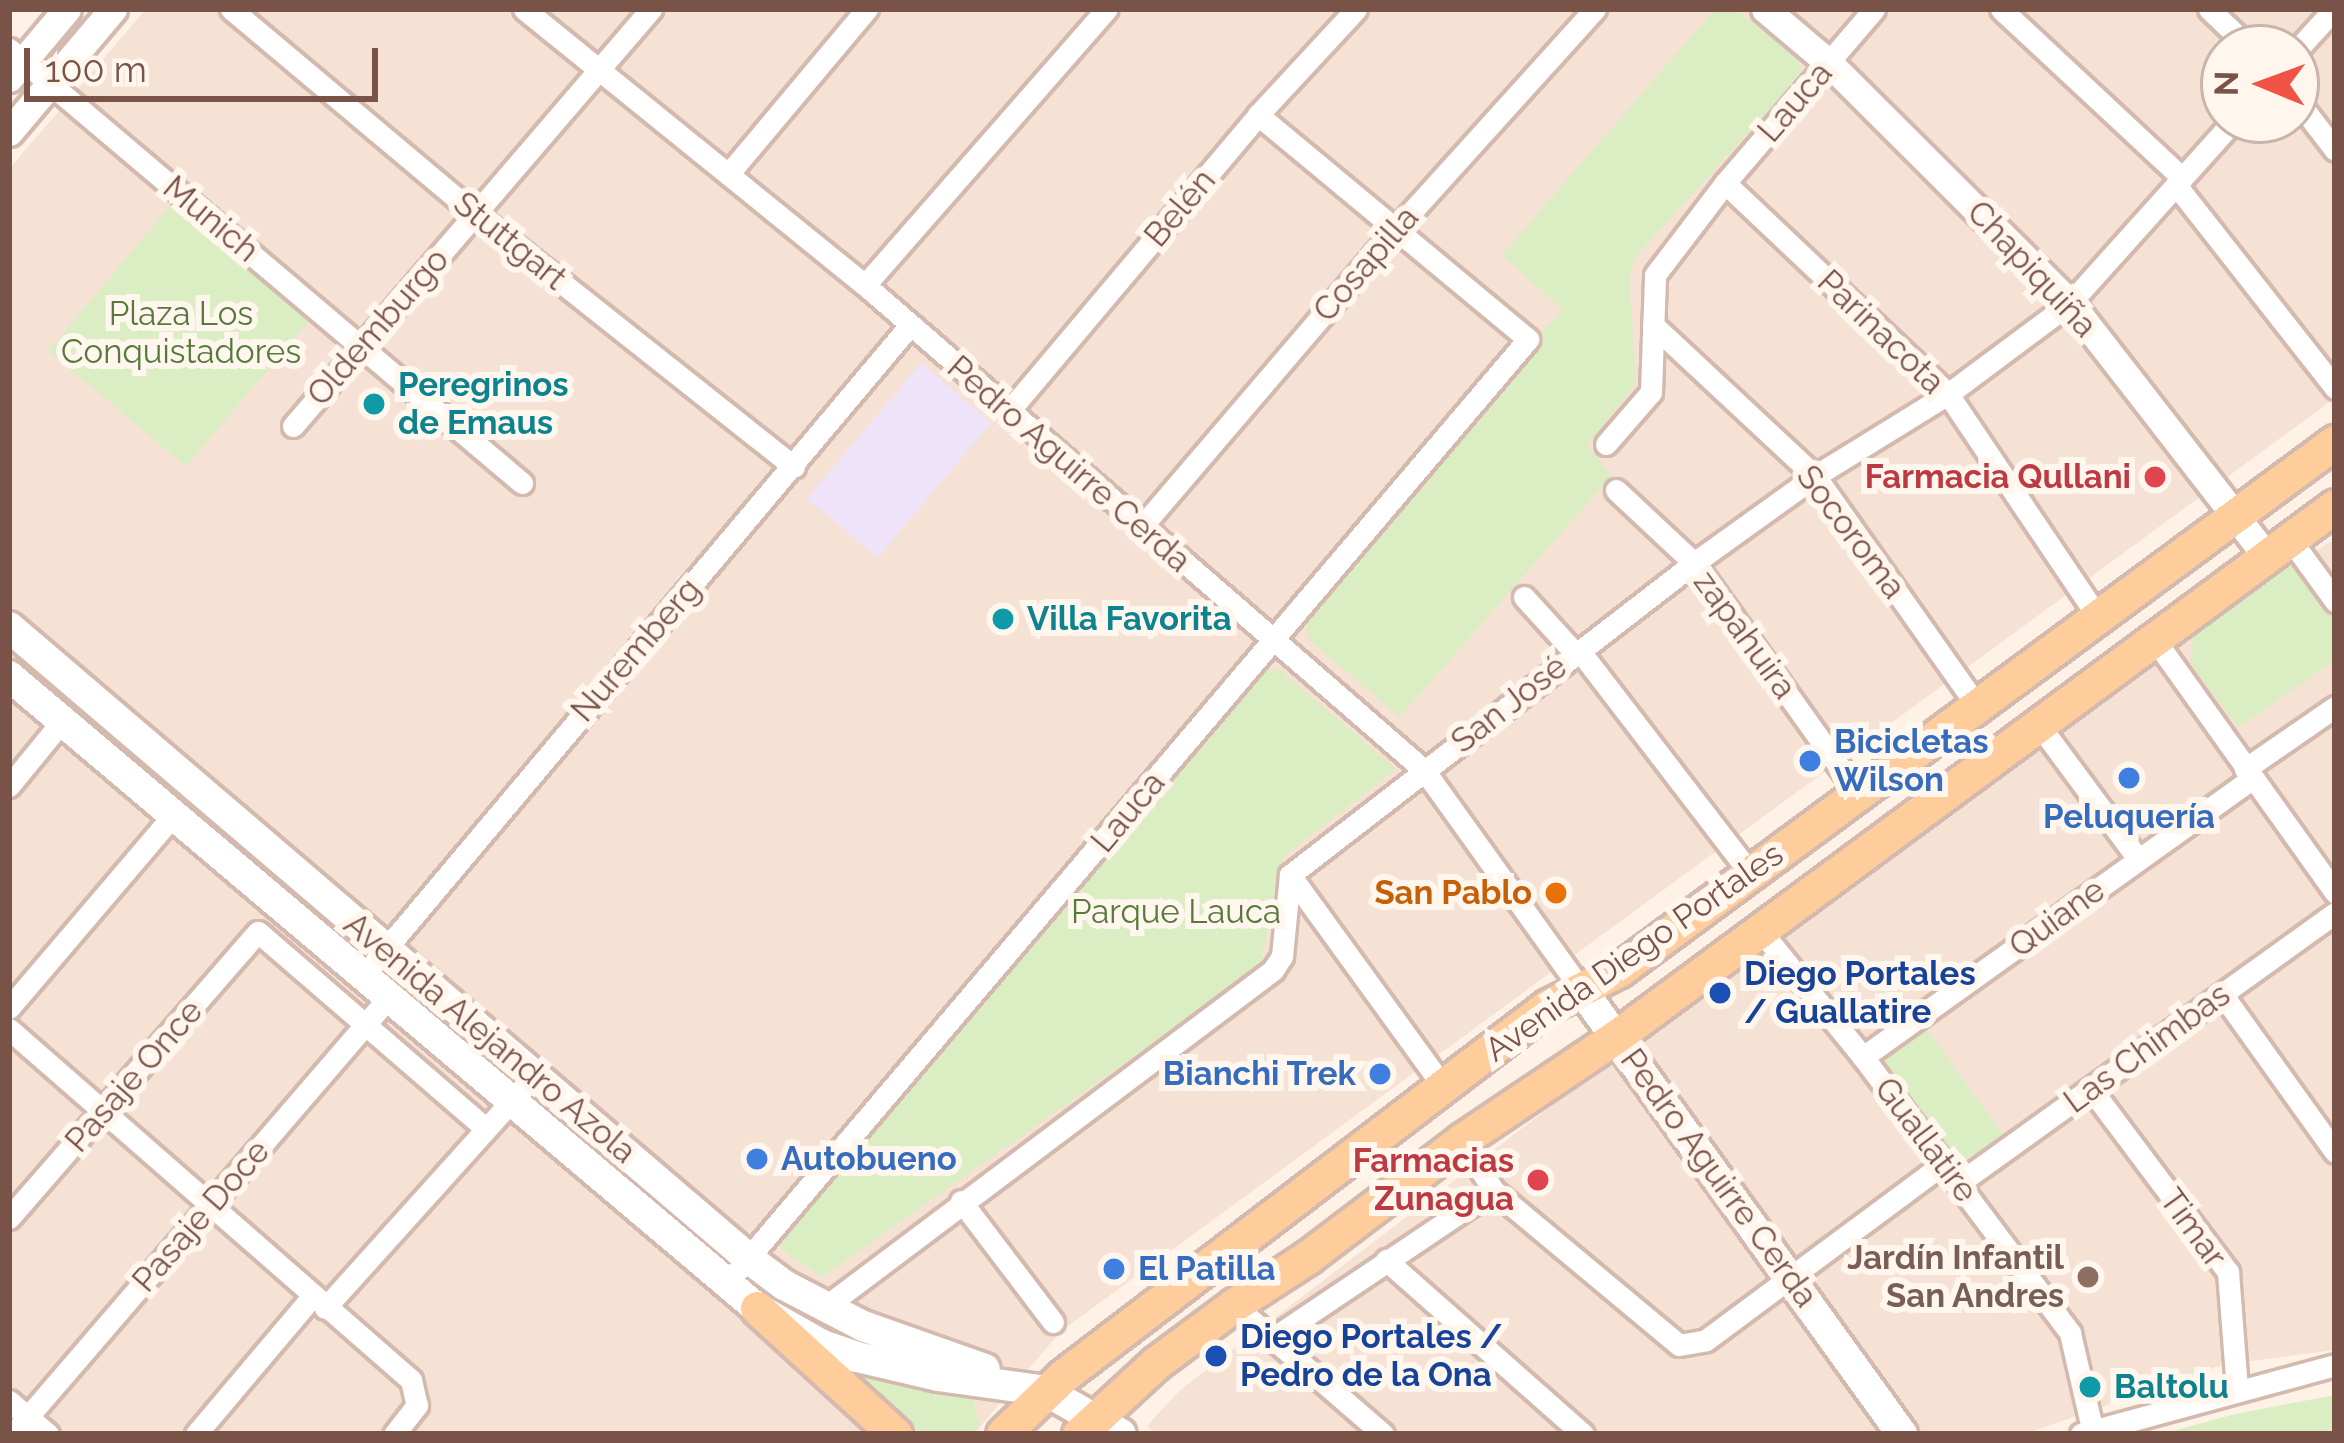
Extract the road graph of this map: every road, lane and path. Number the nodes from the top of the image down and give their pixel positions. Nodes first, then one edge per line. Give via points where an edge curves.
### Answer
1 (67, 9) edge
2 (113, 9) edge
3 (231, 9) edge
4 (524, 9) edge
5 (651, 9) edge
6 (867, 9) edge
7 (1106, 9) edge
8 (1356, 9) edge
9 (1595, 9) edge
10 (1765, 9) edge
11 (1874, 9) edge
12 (2002, 9) edge
13 (14, 63) edge
14 (1829, 63) junction
15 (597, 71) junction
16 (50, 83) junction
17 (1258, 115) junction
18 (9, 132) edge
19 (2213, 144) edge
20 (730, 172) junction
21 (2179, 182) junction
22 (1725, 183) junction
23 (475, 214) junction
24 (1396, 229) junction
25 (865, 285) junction
26 (2070, 303) junction
27 (910, 325) junction
28 (1652, 326) junction
29 (361, 346) junction
30 (2335, 388) edge
31 (1948, 394) junction
32 (1009, 411) junction
33 (293, 426) dead end
34 (2335, 442) edge
35 (1606, 444) dead end
36 (794, 467) junction
37 (1815, 476) junction
38 (522, 483) dead end
39 (1616, 490) dead end
40 (2335, 506) edge
41 (2237, 514) junction
42 (1143, 525) junction
43 (2279, 548) junction
44 (1694, 562) junction
45 (1523, 597) dead end
46 (2335, 601) edge
47 (2098, 617) junction
48 (9, 627) edge
49 (2155, 640) junction
50 (1271, 643) junction
51 (1577, 652) junction
52 (9, 676) edge
53 (1977, 706) junction
54 (2335, 707) edge
55 (62, 721) junction
56 (2039, 725) junction
57 (1424, 770) junction
58 (2248, 774) junction
59 (9, 786) edge
60 (1858, 794) junction
61 (173, 815) junction
62 (2138, 859) junction
63 (1750, 874) junction
64 (1290, 875) junction
65 (2335, 892) edge
66 (2335, 914) edge
67 (1760, 930) junction
68 (386, 949) junction
69 (363, 976) junction
70 (1581, 989) junction
71 (2222, 994) junction
72 (388, 998) junction
73 (9, 1008) edge
74 (366, 1026) junction
75 (9, 1029) edge
76 (1617, 1036) junction
77 (1863, 1057) junction
78 (534, 1076) junction
79 (1443, 1086) junction
80 (2091, 1089) junction
81 (511, 1100) junction
82 (103, 1112) junction
83 (485, 1128) junction
84 (1462, 1140) junction
85 (2335, 1152) edge
86 (1943, 1164) junction
87 (1959, 1183) junction
88 (1493, 1190) junction
89 (961, 1201) junction
90 (207, 1208) junction
91 (9, 1218) edge
92 (748, 1258) junction
93 (1386, 1260) junction
94 (1790, 1277) junction
95 (727, 1283) junction
96 (318, 1303) junction
97 (1234, 1305) junction
98 (825, 1307) junction
99 (757, 1309) junction
100 (1053, 1322) dead end
101 (1273, 1338) junction
102 (2335, 1365) edge
103 (1012, 1383) junction
104 (2237, 1388) junction
105 (1046, 1391) junction
106 (9, 1401) edge
107 (20, 1425) edge
108 (1098, 1428) edge
109 (2086, 1431) edge
110 (49, 1434) edge
111 (196, 1434) edge
112 (394, 1434) edge
113 (896, 1434) edge
114 (1003, 1434) edge
115 (1383, 1434) edge
116 (1583, 1434) edge
117 (1902, 1434) edge

1 - 13 street
2 - 16 street
3 - 23 street, Stuttgart
4 - 15 street, Pedro Aguirre Cerda
5 - 15 street, Oldemburgo
6 - 20 street
7 - 25 street
8 - 17 street, Belén
9 - 24 street, Cosapilla
10 - 14 street, Chapiquiña
11 - 14 street, Lauca
12 - 21 street
13 - 16 street, Munich
14 - 22 street, Lauca
14 - 26 street, Chapiquiña
15 - 20 street, Pedro Aguirre Cerda
15 - 23 street, Oldemburgo
16 - 18 street
16 - 29 street, Munich
17 - 24 street
17 - 32 street, Belén
19 - 21 street, San José
20 - 25 street, Pedro Aguirre Cerda
21 - 26 street, San José
21 - 30 street
22 - 28 street, Lauca via 1652,280
22 - 31 street, Parinacota
23 - 29 street, Oldemburgo
23 - 36 street, Stuttgart
24 - 42 street, Cosapilla
24 - 50 street, Lauca via 1528,339
25 - 27 street, Pedro Aguirre Cerda
26 - 31 street, San José
26 - 41 street, Chapiquiña
27 - 32 street, Pedro Aguirre Cerda
27 - 36 street, Nuremberg
28 - 35 street, Lauca via 1652,392
28 - 37 street, Socoroma
29 - 33 street, Oldemburgo
29 - 38 street, Munich
31 - 37 street, San José
31 - 47 street, Parinacota
32 - 42 street, Pedro Aguirre Cerda
34 - 41 main road, Avenida Diego Portales
36 - 68 street, Nuremberg
37 - 44 street, San José
37 - 53 street, Socoroma
39 - 44 street, zapahuira
40 - 43 main road, Avenida Diego Portales
41 - 43 street, Chapiquiña
41 - 47 main road, Avenida Diego Portales
42 - 50 street, Pedro Aguirre Cerda
43 - 46 street, Chapiquiña
43 - 49 main road, Avenida Diego Portales
44 - 51 street, San José
44 - 60 street, zapahuira
45 - 51 street
47 - 53 main road, Avenida Diego Portales
48 - 68 main road, Avenida Alejandro Azola
49 - 56 main road, Avenida Diego Portales
49 - 58 street
50 - 57 street, Pedro Aguirre Cerda
50 - 92 street, Lauca
51 - 57 street, San José
51 - 63 street
52 - 55 main road, Avenida Alejandro Azola
53 - 60 main road, Avenida Diego Portales
54 - 58 street, Quiane
55 - 59 street
55 - 61 main road, Avenida Alejandro Azola
56 - 62 street
56 - 67 main road, Avenida Diego Portales
57 - 64 street, San José
57 - 70 street, Pedro Aguirre Cerda
58 - 62 street, Quiane
58 - 65 street
60 - 63 main road, Avenida Diego Portales
61 - 69 main road, Avenida Alejandro Azola
61 - 73 street
62 - 77 street, Quiane
63 - 70 main road, Avenida Diego Portales
64 - 79 street
64 - 89 street via 1282,956 1273,970
66 - 71 street, Las Chimbas
67 - 76 main road, Avenida Diego Portales
67 - 77 street, Guallatire
68 - 69 street, Nuremberg
68 - 78 main road, Avenida Alejandro Azola
69 - 72 main road, Avenida Alejandro Azola
70 - 76 main road, Pedro Aguirre Cerda
70 - 79 main road, Avenida Diego Portales
71 - 80 street, Las Chimbas
71 - 85 street
72 - 74 street, Pasaje Doce
72 - 81 main road, Avenida Alejandro Azola
74 - 82 street, Pasaje Once via 258,932
74 - 83 street
74 - 90 street, Pasaje Doce
75 - 82 street
76 - 84 main road, Avenida Diego Portales
76 - 94 main road, Pedro Aguirre Cerda
77 - 86 street, Guallatire
78 - 81 street
78 - 92 main road, Avenida Alejandro Azola
79 - 105 main road, Avenida Diego Portales
80 - 87 street, Las Chimbas
80 - 104 street, Timar via 2228,1272
81 - 83 street
81 - 95 main road, Avenida Alejandro Azola
82 - 90 street
82 - 91 street, Pasaje Once
83 - 96 street
84 - 88 street
84 - 97 main road, Avenida Diego Portales
86 - 87 street, Guallatire
86 - 94 street
87 - 109 street, Guallatire via 2069,1333
88 - 93 street
88 - 94 street via 1679,1345 1694,1344
89 - 98 street
89 - 100 street
90 - 96 street
90 - 107 street, Pasaje Doce
92 - 95 street, Lauca
92 - 98 main road, Avenida Alejandro Azola
93 - 101 street
93 - 116 street
94 - 117 main road, Pedro Aguirre Cerda
95 - 99 main road, Avenida Alejandro Azola
96 - 111 street
96 - 112 street via 411,1380 419,1397
97 - 101 street
97 - 108 main road, Avenida Diego Portales
98 - 103 main road, Avenida Alejandro Azola
99 - 103 main road, Avenida Alejandro Azola via 857,1357
99 - 113 main road
101 - 115 street
102 - 104 street
103 - 105 main road, Avenida Alejandro Azola
104 - 109 street
105 - 108 main road, Avenida Alejandro Azola
105 - 114 main road, Avenida Diego Portales
106 - 107 street
107 - 110 street

